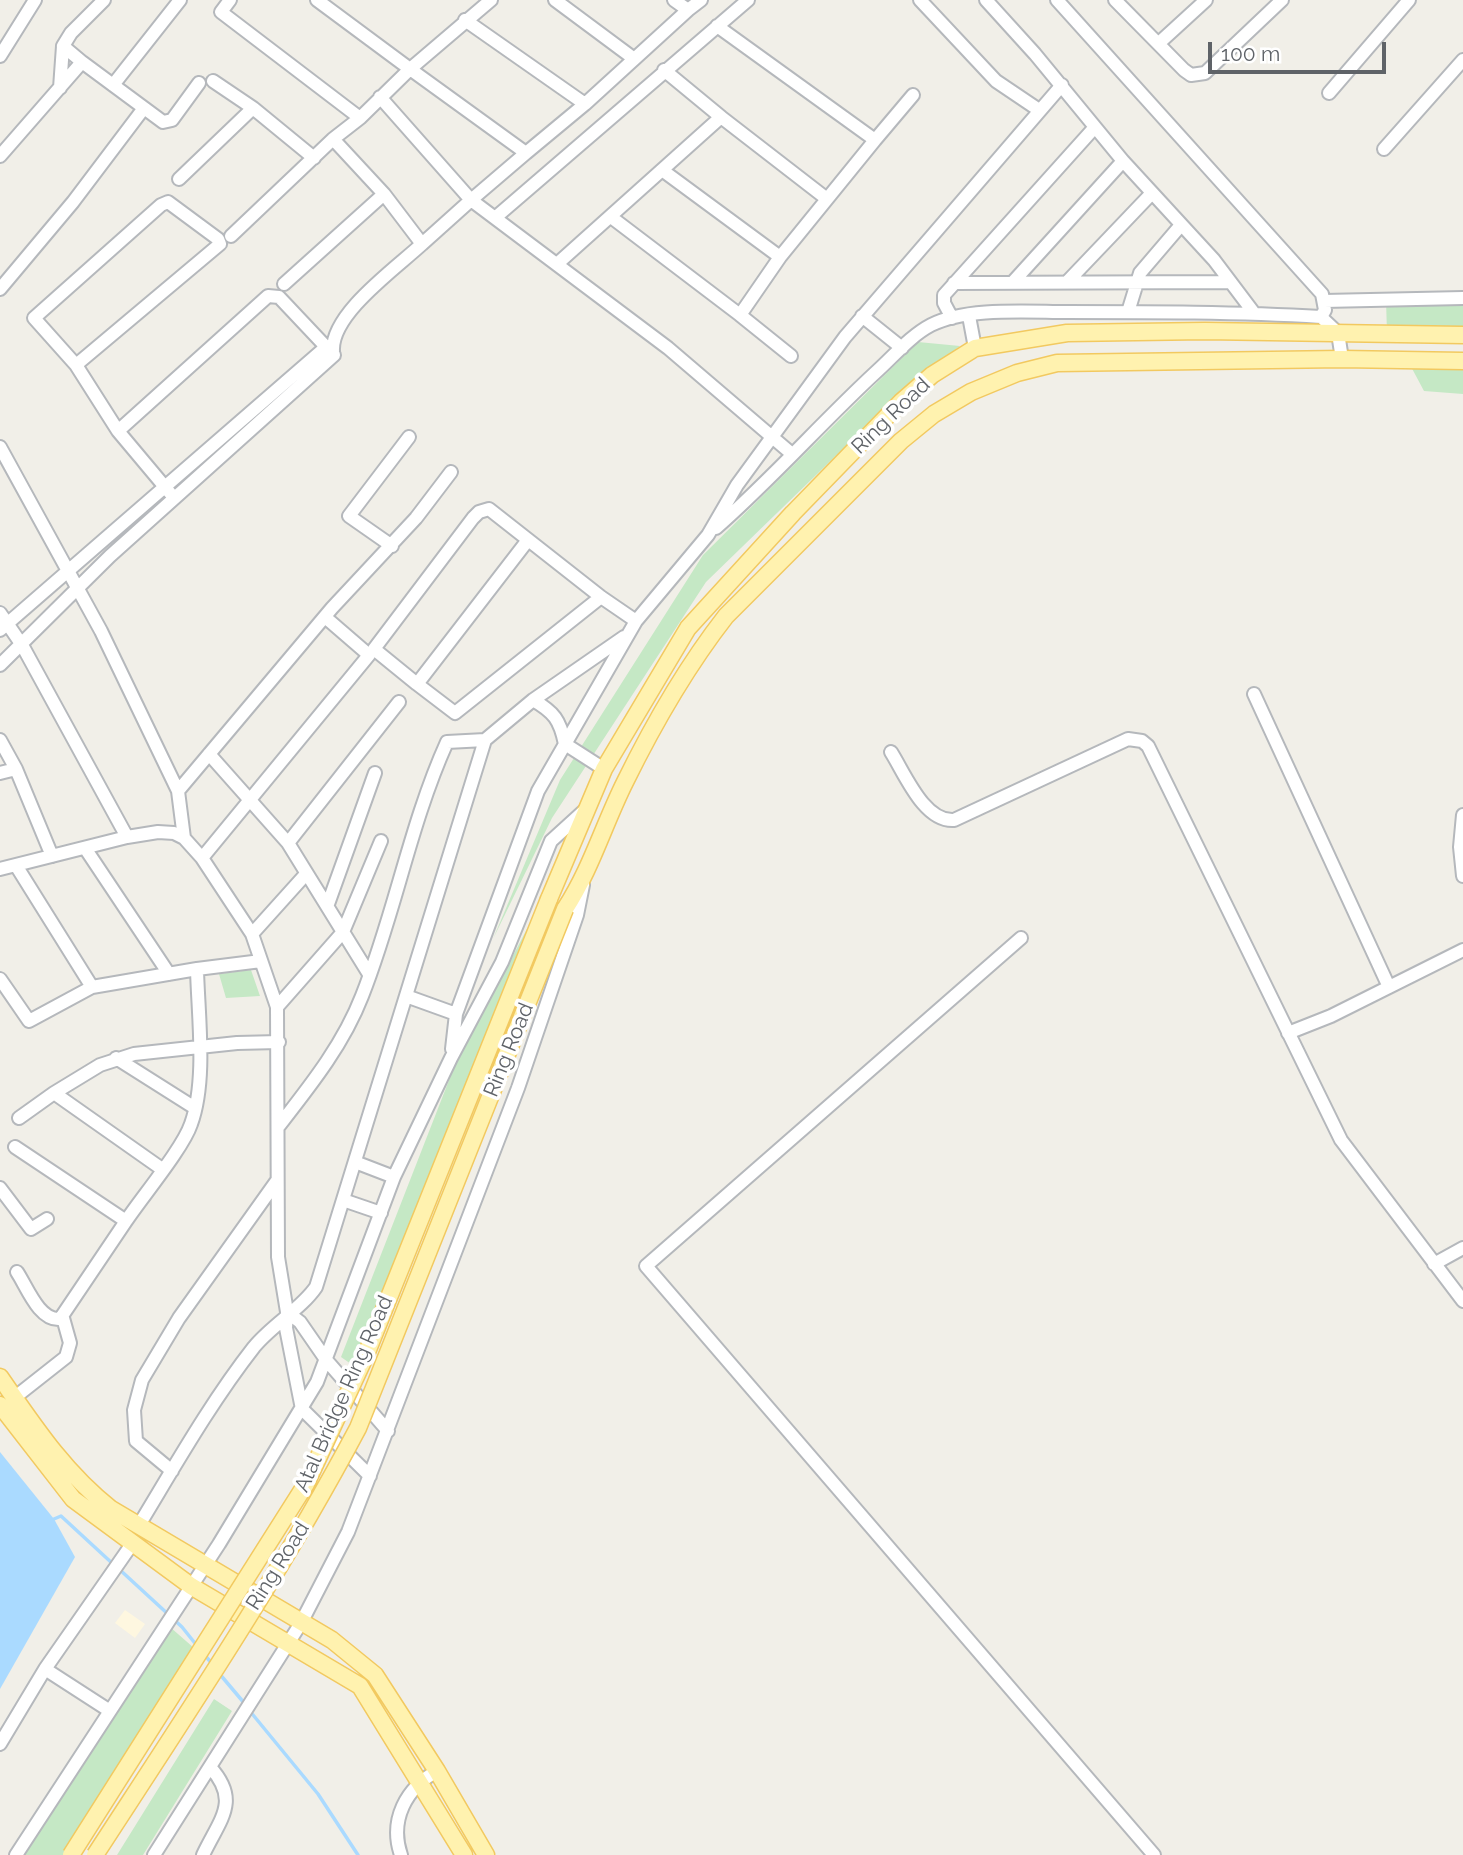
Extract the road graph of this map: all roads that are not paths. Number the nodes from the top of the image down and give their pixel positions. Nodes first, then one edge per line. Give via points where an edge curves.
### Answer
1 (35, 0) edge
2 (104, 0) edge
3 (180, 0) edge
4 (230, 0) edge
5 (317, 0) edge
6 (491, 0) edge
7 (555, 0) edge
8 (674, 0) edge
9 (701, 0) edge
10 (748, 0) edge
11 (920, 0) edge
12 (986, 0) edge
13 (1057, 0) edge
14 (1206, 0) edge
15 (1282, 0) edge
16 (1409, 0) edge
17 (1123, 3) edge
18 (688, 10) junction
19 (465, 20) junction
20 (717, 26) junction
21 (1159, 43) junction
22 (63, 46) junction
23 (0, 56) edge
24 (633, 58) junction
25 (1463, 60) edge
26 (82, 62) junction
27 (410, 69) junction
28 (664, 71) junction
29 (213, 81) dead end
30 (199, 83) dead end
31 (113, 85) junction
32 (1062, 85) junction
33 (60, 88) junction
34 (1329, 93) dead end
35 (913, 95) dead end
36 (380, 97) junction
37 (585, 104) junction
38 (144, 108) junction
39 (253, 108) junction
40 (1039, 110) junction
41 (721, 117) junction
42 (360, 118) junction
43 (1095, 127) junction
44 (333, 139) junction
45 (875, 140) junction
46 (1384, 149) dead end
47 (526, 153) junction
48 (0, 156) edge
49 (314, 158) junction
50 (1123, 161) junction
51 (663, 170) junction
52 (179, 179) dead end
53 (1152, 193) junction
54 (384, 194) junction
55 (827, 199) junction
56 (471, 200) junction
57 (496, 217) junction
58 (611, 217) junction
59 (1181, 225) junction
60 (231, 236) dead end
61 (422, 244) junction
62 (780, 257) junction
63 (556, 264) junction
64 (1069, 281) junction
65 (1013, 282) junction
66 (1136, 282) junction
67 (1230, 282) junction
68 (954, 283) junction
69 (284, 284) dead end
70 (0, 289) edge
71 (1463, 298) edge
72 (1324, 301) junction
73 (1128, 312) junction
74 (1254, 313) junction
75 (740, 315) junction
76 (862, 316) junction
77 (970, 316) junction
78 (1321, 317) junction
79 (952, 318) junction
80 (1338, 333) junction
81 (1463, 335) edge
82 (902, 348) junction
83 (975, 348) junction
84 (331, 349) junction
85 (791, 356) dead end
86 (1342, 359) junction
87 (1463, 361) edge
88 (76, 365) junction
89 (118, 431) junction
90 (409, 437) dead end
91 (772, 437) junction
92 (0, 447) edge
93 (792, 454) junction
94 (451, 471) dead end
95 (166, 488) junction
96 (174, 499) junction
97 (708, 535) junction
98 (528, 540) junction
99 (102, 543) junction
100 (392, 546) junction
101 (110, 556) junction
102 (67, 572) junction
103 (77, 589) junction
104 (601, 597) junction
105 (325, 618) junction
106 (636, 621) junction
107 (2, 622) edge
108 (627, 635) junction
109 (22, 645) junction
110 (0, 665) edge
111 (417, 684) junction
112 (1254, 694) dead end
113 (533, 701) junction
114 (399, 702) dead end
115 (0, 740) edge
116 (485, 740) junction
117 (565, 744) junction
118 (891, 752) dead end
119 (209, 754) junction
120 (16, 769) junction
121 (604, 769) junction
122 (0, 773) edge
123 (375, 773) dead end
124 (178, 791) junction
125 (250, 799) junction
126 (585, 810) junction
127 (1463, 815) edge
128 (127, 837) junction
129 (184, 838) junction
130 (380, 841) dead end
131 (288, 843) junction
132 (85, 848) junction
133 (52, 856) junction
134 (202, 858) junction
135 (16, 867) junction
136 (0, 870) edge
137 (306, 874) junction
138 (1463, 876) edge
139 (583, 881) junction
140 (549, 899) joint
141 (328, 904) junction
142 (343, 932) junction
143 (252, 934) junction
144 (1021, 938) dead end
145 (1463, 950) edge
146 (261, 961) junction
147 (197, 969) junction
148 (169, 974) junction
149 (369, 974) junction
150 (0, 979) edge
151 (92, 987) junction
152 (1389, 987) junction
153 (406, 996) junction
154 (276, 1007) junction
155 (456, 1014) junction
156 (1288, 1033) junction
157 (279, 1042) junction
158 (199, 1047) junction
159 (116, 1058) junction
160 (452, 1058) junction
161 (54, 1093) junction
162 (195, 1108) junction
163 (19, 1118) dead end
164 (278, 1127) junction
165 (15, 1147) dead end
166 (355, 1162) junction
167 (162, 1169) junction
168 (394, 1177) junction
169 (276, 1182) junction
170 (0, 1188) edge
171 (343, 1200) junction
172 (381, 1213) junction
173 (47, 1219) dead end
174 (126, 1221) junction
175 (1463, 1248) edge
176 (1434, 1264) junction
177 (17, 1272) dead end
178 (1463, 1301) edge
179 (288, 1312) junction
180 (62, 1318) junction
181 (327, 1361) junction
182 (0, 1377) edge
183 (7, 1401) edge
184 (302, 1409) junction
185 (388, 1431) junction
186 (172, 1471) junction
187 (370, 1476) junction
188 (139, 1525) junction
189 (132, 1544) junction
190 (204, 1566) junction
191 (191, 1586) junction
192 (301, 1623) junction
193 (288, 1644) junction
194 (45, 1669) junction
195 (110, 1711) junction
196 (0, 1744) edge
197 (210, 1767) junction
198 (437, 1771) junction
199 (418, 1781) junction
200 (16, 1855) edge
201 (71, 1855) edge
202 (95, 1855) edge
203 (154, 1855) edge
204 (203, 1855) edge
205 (401, 1855) edge
206 (464, 1855) edge
207 (486, 1855) edge
208 (1154, 1855) edge

1 - 23 street
2 - 22 street
3 - 31 street
4 - 42 street via 221,12
5 - 27 street
6 - 19 street
7 - 24 street
8 - 18 street
9 - 18 street
10 - 20 street
11 - 40 street via 996,81
12 - 32 street
13 - 72 street via 1322,293
14 - 21 street
15 - 21 street via 1205,73 1184,70
16 - 34 street
17 - 21 street
18 - 24 street
19 - 27 street
19 - 37 street
20 - 28 street
20 - 45 street
22 - 26 street
22 - 33 street
24 - 37 street
25 - 46 street
26 - 31 street
26 - 33 street
27 - 36 street
27 - 47 street
28 - 41 street
28 - 57 street
29 - 39 street
30 - 38 street via 168,122
31 - 38 street
32 - 40 street
32 - 43 street
33 - 48 street
35 - 45 street
36 - 42 street
36 - 56 street
37 - 47 street
38 - 70 street
39 - 49 street
39 - 52 street
40 - 76 street
41 - 51 street
41 - 55 street
42 - 44 street
43 - 50 street
43 - 68 street
44 - 49 street
44 - 54 street
45 - 55 street
47 - 56 street
49 - 60 street
50 - 53 street
50 - 65 street
51 - 58 street
51 - 62 street
53 - 59 street
53 - 64 street
54 - 61 street
54 - 69 street
55 - 62 street
56 - 57 street
56 - 61 street
57 - 63 street
58 - 63 street
58 - 75 street
59 - 66 street
59 - 67 street
61 - 84 street via 345,316
62 - 75 street
63 - 91 street via 668,348
64 - 65 street
64 - 66 street
65 - 68 street
66 - 67 street
66 - 73 street
67 - 74 street
68 - 79 street via 944,295
71 - 72 street
72 - 78 street
73 - 74 street
73 - 77 street
74 - 78 street
75 - 85 street
76 - 82 street
76 - 91 street
77 - 79 street
77 - 83 street
78 - 80 street
79 - 82 street via 933,324
80 - 81 main road, Ring Road
80 - 83 main road, Ring Road via 1067,333
80 - 86 street
82 - 93 street
83 - 121 main road, Ring Road via 932,375 901,402 703,610 662,668
84 - 89 street via 279,298 268,296
84 - 95 street
84 - 96 street
86 - 87 main road, Ring Road
86 - 139 main road, Ring Road via 1057,363 971,392 934,414 901,441 745,597 702,647 624,782
88 - 88 street via 217,249 218,239 168,202 151,213 34,318
88 - 89 street
89 - 95 street
90 - 100 street via 349,516
91 - 93 street
91 - 97 street
92 - 102 street
93 - 97 street
94 - 100 street
95 - 96 street
95 - 99 street
96 - 101 street
97 - 106 street
98 - 104 street
98 - 111 street
98 - 111 street via 489,509 473,518 374,649
99 - 101 street
99 - 102 street
100 - 105 street
101 - 103 street
102 - 103 street
102 - 107 street
103 - 109 street
103 - 124 street
104 - 106 street
104 - 111 street via 456,713
105 - 119 street
105 - 125 street via 369,655
106 - 108 street
107 - 109 street
108 - 113 street
108 - 117 street
109 - 110 street
109 - 128 street
112 - 152 street
113 - 116 street
113 - 117 street via 553,711
114 - 131 street
115 - 120 street
116 - 149 street via 447,741 402,862
116 - 153 street
117 - 121 street
117 - 155 street via 538,791
118 - 156 street via 930,811 947,821 1128,739 1142,741
119 - 124 street
119 - 125 street
120 - 122 street
120 - 133 street
121 - 126 main road, Ring Road
123 - 141 street
124 - 129 street
125 - 131 street
125 - 134 street
126 - 140 main road, Ring Road
126 - 160 street via 551,841 502,962
127 - 138 street
128 - 129 street via 158,832
128 - 132 street
129 - 134 street
130 - 142 street
131 - 137 street
132 - 133 street
132 - 148 street
133 - 135 street
134 - 143 street
135 - 136 street
135 - 151 street
137 - 141 street
137 - 143 street
139 - 185 street via 578,915 518,1088
139 - 202 main road, Ring Road, bridge via 565,909 358,1428 267,1584
140 - 201 main road, Atal Bridge Ring Road, bridge via 365,1357 306,1484
141 - 142 street
142 - 149 street
142 - 154 street
143 - 146 street
144 - 208 street via 646,1266
145 - 152 street
146 - 147 street
146 - 154 street
147 - 148 street
147 - 158 street
148 - 151 street
149 - 164 street via 362,998 325,1066
150 - 151 street via 29,1021
152 - 156 street
153 - 155 street
153 - 166 street
154 - 157 street
155 - 160 street
156 - 176 street via 1341,1140
157 - 158 street
157 - 164 street
158 - 159 street
158 - 162 street
159 - 161 street
159 - 162 street
160 - 168 street
161 - 163 street
161 - 167 street
162 - 167 street via 191,1126
164 - 169 street
165 - 174 street
166 - 168 street
166 - 171 street
167 - 174 street
168 - 172 street
169 - 179 street via 278,1257
169 - 186 street via 179,1318 142,1380 134,1410 136,1441
170 - 173 street via 27,1226 35,1228
171 - 172 street
171 - 179 street via 316,1287
172 - 181 street
174 - 180 street
175 - 176 street
176 - 178 street
177 - 180 street via 43,1314 52,1320
179 - 181 street
179 - 184 street via 286,1328
179 - 186 street via 236,1371
180 - 183 street via 70,1343 66,1357
181 - 184 street
181 - 185 street
182 - 183 main road
183 - 188 main road via 82,1487
183 - 189 main road via 73,1499
184 - 187 street
184 - 190 street
185 - 187 street
186 - 188 street
187 - 192 street via 348,1532
188 - 190 main road
189 - 191 main road
189 - 194 street
190 - 191 street
190 - 192 main road
191 - 193 main road
191 - 195 street
192 - 193 street
192 - 198 main road via 332,1640 375,1675
193 - 197 street
193 - 199 main road via 360,1686
194 - 195 street
194 - 196 street
195 - 200 street
197 - 203 street
197 - 204 street via 225,1783 228,1800
198 - 199 street
198 - 207 main road
199 - 205 street via 407,1795 398,1827 396,1842
199 - 206 main road

